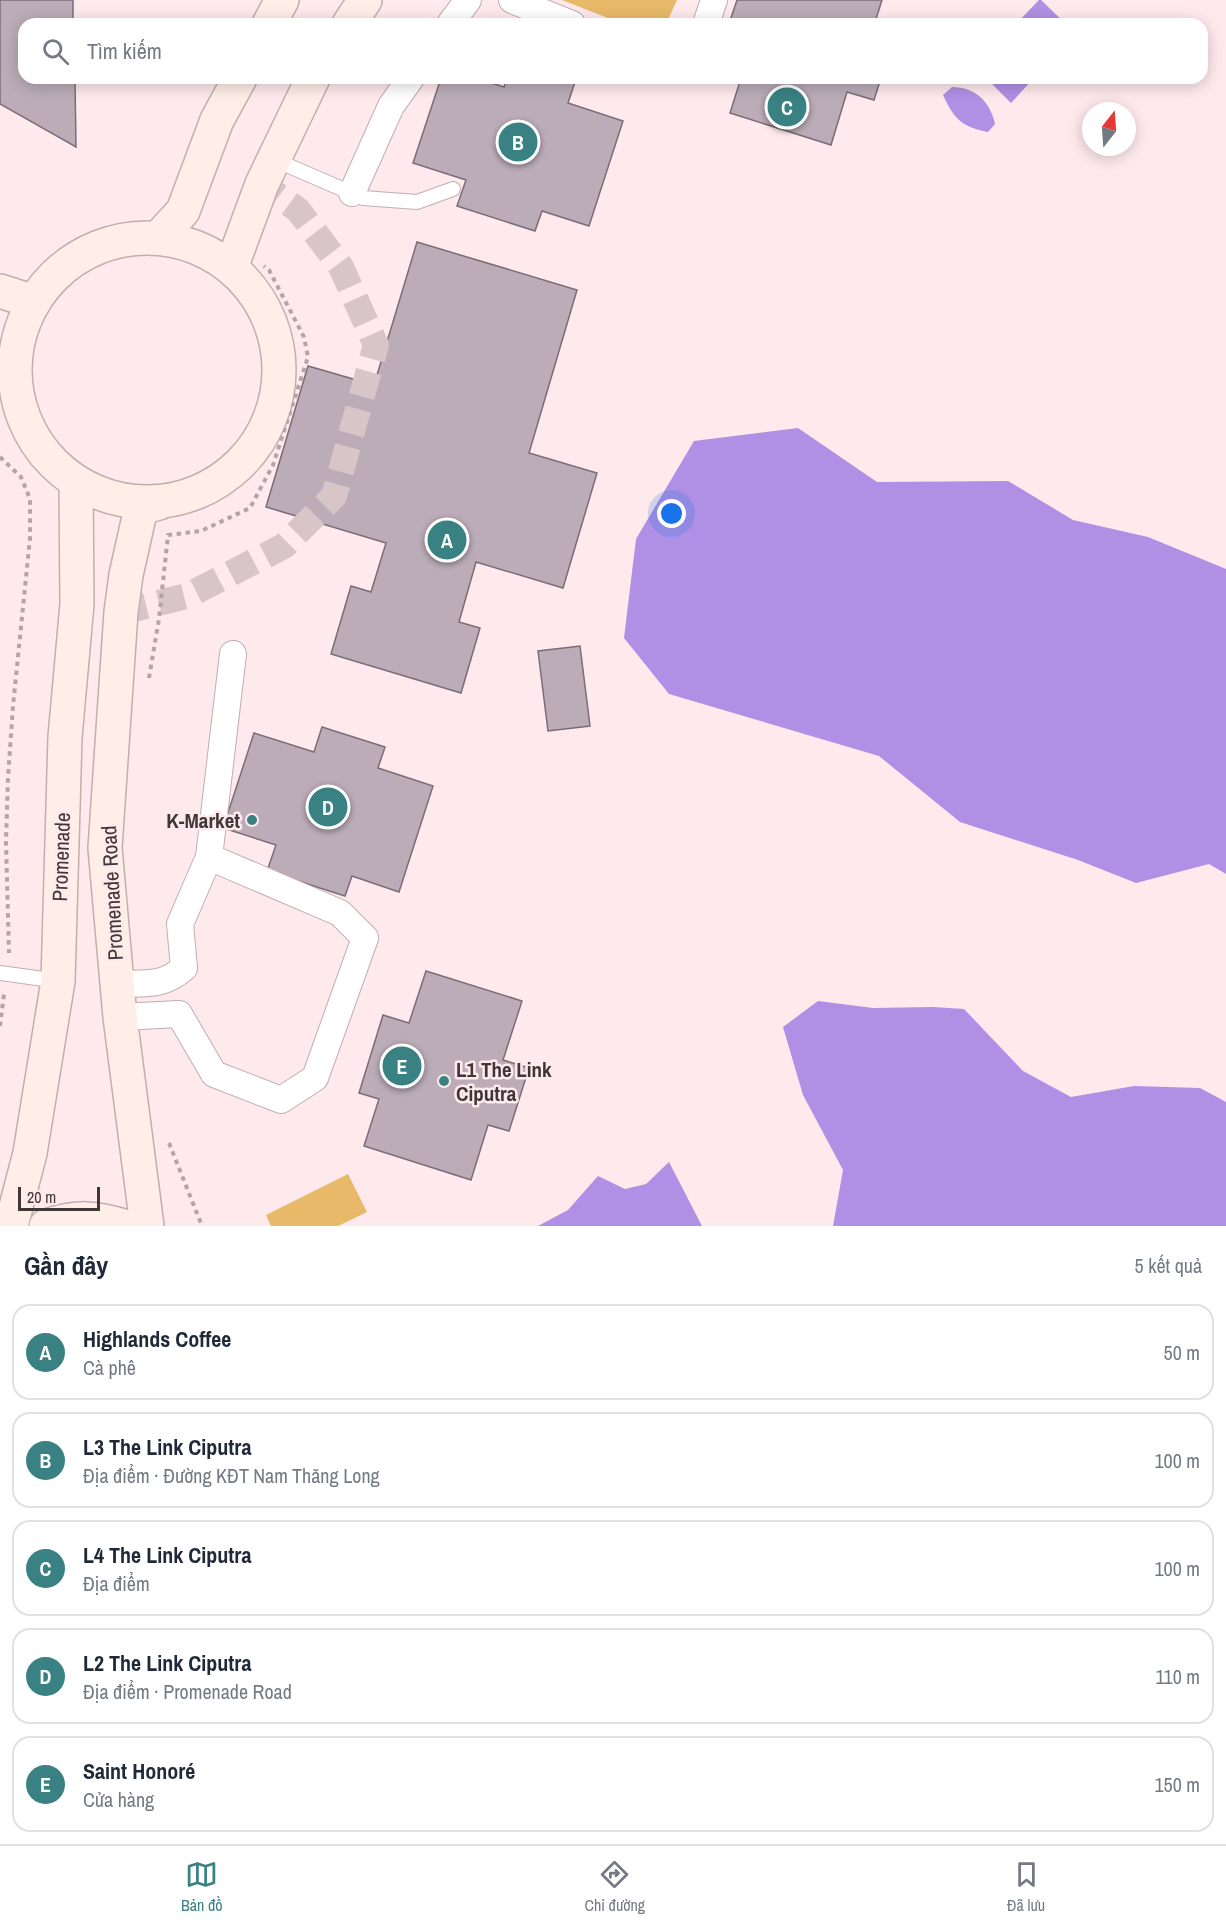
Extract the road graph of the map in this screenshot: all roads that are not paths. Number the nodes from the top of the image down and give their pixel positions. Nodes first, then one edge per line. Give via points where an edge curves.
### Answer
1 (282, 0) edge
2 (365, 0) edge
3 (468, 0) edge
4 (513, 0) edge
5 (714, 0) edge
6 (272, 18) edge
7 (353, 18) edge
8 (454, 18) edge
9 (557, 18) edge
10 (708, 18) edge
11 (237, 84) edge
12 (310, 84) edge
13 (407, 84) edge
14 (273, 159) junction
15 (453, 189) dead end
16 (352, 193) junction
17 (160, 236) junction
18 (246, 265) junction
19 (0, 291) edge
20 (34, 302) junction
21 (8, 390) edge
22 (76, 484) junction
23 (159, 503) junction
24 (233, 654) dead end
25 (209, 857) junction
26 (3, 974) edge
27 (58, 981) junction
28 (118, 984) junction
29 (120, 1017) junction
30 (11, 1226) edge
31 (46, 1226) edge
32 (124, 1226) edge
33 (147, 1226) edge

1 - 6 street
2 - 7 street
3 - 8 street
4 - 9 street
5 - 10 street
11 - 17 street via 217,120 183,211
12 - 14 street
13 - 16 street via 391,106
14 - 16 lane
14 - 18 street via 262,184
15 - 16 lane via 417,202 363,198
17 - 18 street
17 - 20 street via 100,246 68,264
18 - 23 street via 274,332 280,371 274,410 257,445 231,474 197,493
19 - 20 street
20 - 21 street via 16,345
21 - 22 street via 30,434 57,468
22 - 23 street via 125,501
22 - 27 street, Promenade via 77,604 65,737
23 - 28 street, Promenade Road via 141,508 121,612 105,848
24 - 25 street
25 - 28 street via 180,924 184,968 171,979
25 - 29 street via 340,913 365,938 315,1078 281,1100 214,1074 179,1014
26 - 27 lane
27 - 30 street, Promenade via 30,1153
28 - 29 street, Promenade Road
29 - 33 street, Promenade Road
31 - 32 street via 69,1219 97,1218

